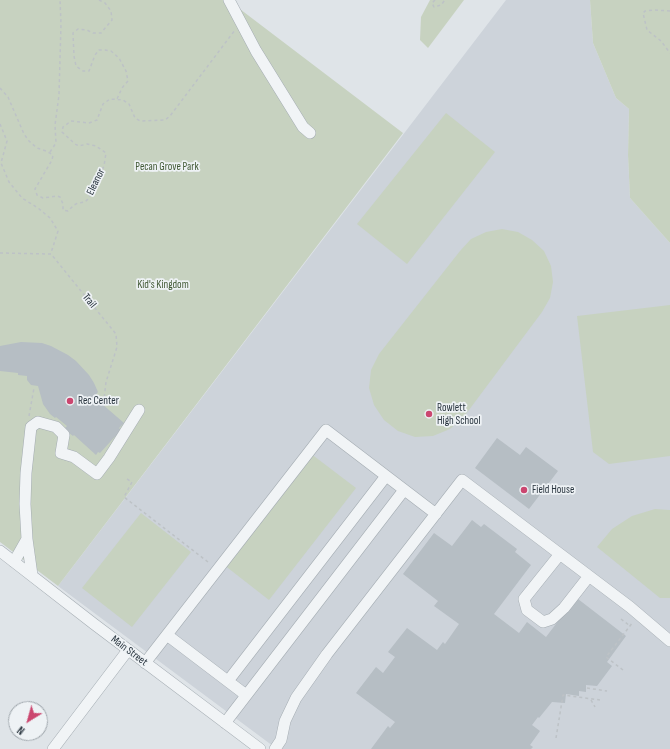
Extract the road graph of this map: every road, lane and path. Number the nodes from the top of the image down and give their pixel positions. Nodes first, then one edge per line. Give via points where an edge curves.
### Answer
1 (60, 0) edge
2 (99, 0) edge
3 (229, 0) edge
4 (435, 0) edge
5 (445, 0) edge
6 (670, 11) edge
7 (241, 22) junction
8 (670, 53) edge
9 (0, 88) edge
10 (116, 99) junction
11 (0, 124) edge
12 (310, 133) dead end
13 (50, 153) junction
14 (0, 253) edge
15 (51, 254) junction
16 (34, 388) dead end
17 (104, 400) dead end
18 (139, 410) dead end
19 (29, 416) dead end
20 (386, 476) junction
21 (127, 479) dead end
22 (404, 490) junction
23 (436, 514) junction
24 (27, 539) junction
25 (0, 551) edge
26 (560, 554) junction
27 (14, 562) junction
28 (208, 562) dead end
29 (32, 575) junction
30 (589, 576) junction
31 (621, 619) dead end
32 (634, 621) dead end
33 (630, 626) junction
34 (167, 635) junction
35 (670, 641) edge
36 (128, 650) junction
37 (145, 663) junction
38 (623, 670) dead end
39 (228, 681) junction
40 (587, 688) dead end
41 (607, 691) dead end
42 (246, 695) junction
43 (591, 699) junction
44 (600, 700) dead end
45 (595, 707) dead end
46 (225, 723) junction
47 (556, 738) dead end
48 (53, 749) edge
49 (260, 749) edge
50 (275, 749) edge

1 - 13 path via 56,143
2 - 10 path via 111,11 112,20 101,33 93,34 78,29 73,34 74,56 76,66 83,72 89,71 98,50 111,51 119,58 126,70 128,81
3 - 7 street
4 - 5 path via 432,3 434,7 441,5
6 - 8 path via 655,10 643,13 647,30 661,40
7 - 10 path via 165,120 140,121 135,118 129,104
7 - 12 street via 303,127
9 - 13 path via 8,97 28,141
10 - 13 path, Eleanor via 105,102 97,120 89,123 71,121 63,127 62,132 75,144 96,146 106,153 104,166 88,199 74,205 68,211 63,210 64,204 60,197 43,198 37,195 35,189 52,160 53,155
11 - 15 path via 7,141 1,163 9,182 22,198 50,218 58,231
14 - 15 path
15 - 17 path, Trail via 116,334 117,348 106,382
16 - 19 path
18 - 24 street via 97,474 74,457 61,452 64,435 56,427 38,422 31,428 26,473
20 - 22 street
20 - 34 street via 326,430
20 - 39 street
21 - 28 path via 132,482 124,497
22 - 23 street
22 - 42 street
23 - 26 street via 462,480
23 - 50 street via 296,698 285,721 281,740
24 - 27 street
24 - 29 street
25 - 27 street, Main Street
26 - 30 street
26 - 30 street via 524,599 527,610 543,622 552,619
27 - 29 street, Main Street
29 - 36 street, Main Street
30 - 35 street
31 - 33 path
32 - 33 path
33 - 38 path via 606,657
34 - 37 street
34 - 39 street
36 - 37 street, Main Street
36 - 48 street
37 - 46 street, Main Street
39 - 42 street
40 - 41 path
42 - 46 street
43 - 44 path
43 - 45 path
43 - 47 path via 563,695
46 - 49 street, Main Street

